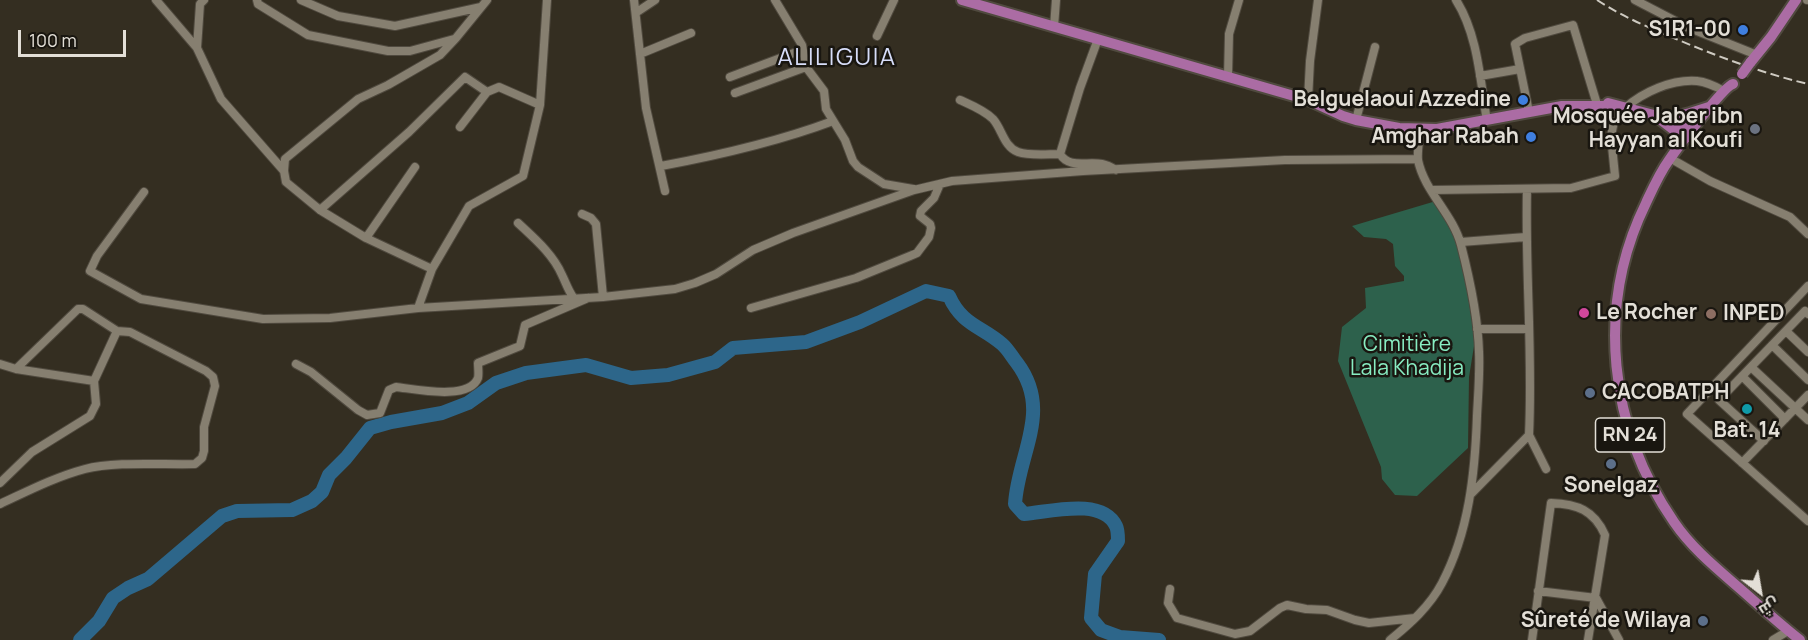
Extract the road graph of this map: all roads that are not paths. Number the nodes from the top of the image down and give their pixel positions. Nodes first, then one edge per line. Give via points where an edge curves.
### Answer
1 (156, 0) edge
2 (257, 0) edge
3 (301, 0) edge
4 (547, 0) edge
5 (634, 0) edge
6 (655, 0) edge
7 (775, 0) edge
8 (894, 0) edge
9 (962, 0) edge
10 (1056, 0) edge
11 (1239, 0) edge
12 (1318, 0) edge
13 (1456, 0) edge
14 (1635, 0) edge
15 (1796, 0) edge
16 (200, 1) edge
17 (485, 4) edge
18 (637, 12) junction
19 (1054, 27) junction
20 (691, 33) dead end
21 (878, 36) dead end
22 (456, 38) junction
23 (1098, 39) junction
24 (1375, 46) dead end
25 (197, 48) junction
26 (802, 50) junction
27 (640, 54) junction
28 (1753, 59) junction
29 (806, 67) junction
30 (1520, 69) junction
31 (1227, 76) junction
32 (1480, 76) junction
33 (730, 77) dead end
34 (1729, 88) junction
35 (487, 92) junction
36 (735, 93) dead end
37 (960, 100) dead end
38 (1308, 100) junction
39 (1596, 101) junction
40 (540, 105) junction
41 (1712, 105) junction
42 (1528, 107) junction
43 (1618, 107) junction
44 (1486, 115) junction
45 (1662, 117) junction
46 (1356, 120) junction
47 (833, 121) junction
48 (460, 127) dead end
49 (1425, 128) junction
50 (1674, 130) junction
51 (1690, 136) junction
52 (1060, 154) junction
53 (1675, 156) junction
54 (1418, 159) junction
55 (661, 166) junction
56 (415, 167) dead end
57 (1116, 170) junction
58 (284, 171) junction
59 (940, 184) junction
60 (1527, 189) junction
61 (914, 190) junction
62 (1432, 190) junction
63 (665, 191) dead end
64 (144, 192) dead end
65 (320, 210) junction
66 (582, 214) dead end
67 (518, 223) dead end
68 (1808, 234) edge
69 (1526, 237) junction
70 (366, 238) junction
71 (1461, 242) junction
72 (432, 269) junction
73 (1808, 286) edge
74 (573, 297) junction
75 (589, 297) junction
76 (603, 297) junction
77 (418, 308) junction
78 (752, 308) dead end
79 (1808, 314) edge
80 (1529, 328) junction
81 (1477, 329) junction
82 (1786, 331) junction
83 (117, 332) junction
84 (1772, 345) junction
85 (1808, 352) edge
86 (0, 364) edge
87 (296, 364) dead end
88 (1751, 367) junction
89 (16, 369) junction
90 (1742, 376) junction
91 (1808, 380) edge
92 (94, 381) junction
93 (1808, 395) edge
94 (1795, 408) junction
95 (1785, 419) junction
96 (1808, 420) edge
97 (1529, 435) junction
98 (1764, 441) junction
99 (1742, 463) junction
100 (1546, 470) dead end
101 (0, 483) edge
102 (1471, 494) junction
103 (0, 504) edge
104 (1808, 521) edge
105 (1170, 589) dead end
106 (1538, 591) junction
107 (1596, 598) junction
108 (1415, 618) junction
109 (1407, 627) junction
110 (1788, 631) junction
111 (1390, 640) edge
112 (1399, 640) edge
113 (1532, 640) edge
114 (1588, 640) edge
115 (1619, 640) edge
116 (1773, 640) edge
117 (1800, 640) edge

1 - 25 street
2 - 22 street via 308,35 388,51 410,51
3 - 17 street via 338,16 395,26
4 - 40 street
5 - 18 street
6 - 18 street
7 - 26 street
8 - 21 street
9 - 19 main road
10 - 19 street
11 - 31 street via 1229,34
12 - 38 street
13 - 32 street via 1476,53
14 - 28 street
15 - 28 main road, RN 24
16 - 25 street
17 - 22 street
18 - 27 street
19 - 23 main road
20 - 27 street
22 - 58 street via 431,60 358,99 337,115 285,159
23 - 31 main road
23 - 52 street
24 - 46 street
25 - 58 street via 220,99
26 - 29 street
26 - 33 street
27 - 55 street via 646,108
28 - 34 main road, RN 24, bridge
29 - 36 street
29 - 47 street via 824,91 826,109
30 - 32 street
30 - 39 street via 1515,44 1574,25
30 - 42 street
31 - 38 main road
32 - 44 street
34 - 41 main road, RN 24
34 - 43 street via 1704,82 1675,82
34 - 51 main road, RN 24 via 1733,89
35 - 40 street via 499,87
35 - 48 street
35 - 65 street via 465,77
37 - 52 street via 993,118 1014,150
38 - 46 main road
39 - 42 main road
39 - 43 main road
40 - 72 street via 523,176 469,206
41 - 45 main road
41 - 51 main road, RN 24
42 - 44 main road
43 - 45 main road
43 - 49 main road via 1562,106 1451,128
43 - 60 street via 1611,136 1615,176 1571,188
44 - 49 main road
45 - 50 main road
45 - 51 main road via 1680,122
46 - 49 main road
47 - 55 street via 788,138
47 - 61 street via 858,166 884,184
49 - 54 street
50 - 51 main road
50 - 53 main road
51 - 53 main road, RN 24
52 - 57 street via 1070,163 1100,163
53 - 68 street via 1718,185 1781,212
53 - 110 main road, RN 24 via 1653,188 1627,249 1614,323 1620,398 1641,465 1675,524 1699,551
54 - 57 street via 1285,160
54 - 62 street
55 - 63 street
56 - 70 street
57 - 59 street via 990,177
58 - 65 street via 286,182
59 - 61 street
59 - 78 street via 934,198 921,211 920,216 931,228 917,252 856,278
60 - 62 street
60 - 69 street
61 - 76 street via 753,250 695,284
62 - 71 street
64 - 77 street via 90,271 141,299 263,320 368,315
65 - 70 street
66 - 76 street via 596,224
67 - 74 street via 543,246
69 - 71 street
69 - 80 street
70 - 72 street
71 - 81 street
72 - 77 street
73 - 99 street via 1687,414
74 - 75 street
74 - 77 street
75 - 76 street
75 - 87 street via 525,325 520,346 478,363 478,378 470,387 443,392 396,387 390,390 380,413 367,415 358,410 312,372
79 - 82 street via 1805,311
80 - 81 street
80 - 97 street
81 - 102 street via 1476,443
82 - 84 street
82 - 85 street
83 - 89 street via 78,309
83 - 92 street
83 - 103 street via 130,332 213,377 215,386 207,411 202,458 195,464 86,468
84 - 88 street
84 - 91 street
86 - 89 street
88 - 90 street
88 - 94 street
89 - 92 street
90 - 95 street
90 - 98 street via 1719,400
92 - 101 street via 96,404 90,416 32,452
93 - 94 street
94 - 95 street
94 - 96 street
95 - 98 street
97 - 100 street
97 - 102 street
98 - 99 street
99 - 104 street
102 - 108 street via 1450,566
105 - 108 street via 1168,603 1177,618 1235,634 1250,631 1287,605 1330,610 1369,623
106 - 107 street
106 - 107 street via 1551,503 1568,504 1581,508 1599,522 1605,535
106 - 113 street
107 - 114 street
107 - 115 street
108 - 109 street
109 - 111 street
109 - 112 street
110 - 116 street
110 - 117 main road, RN 24

